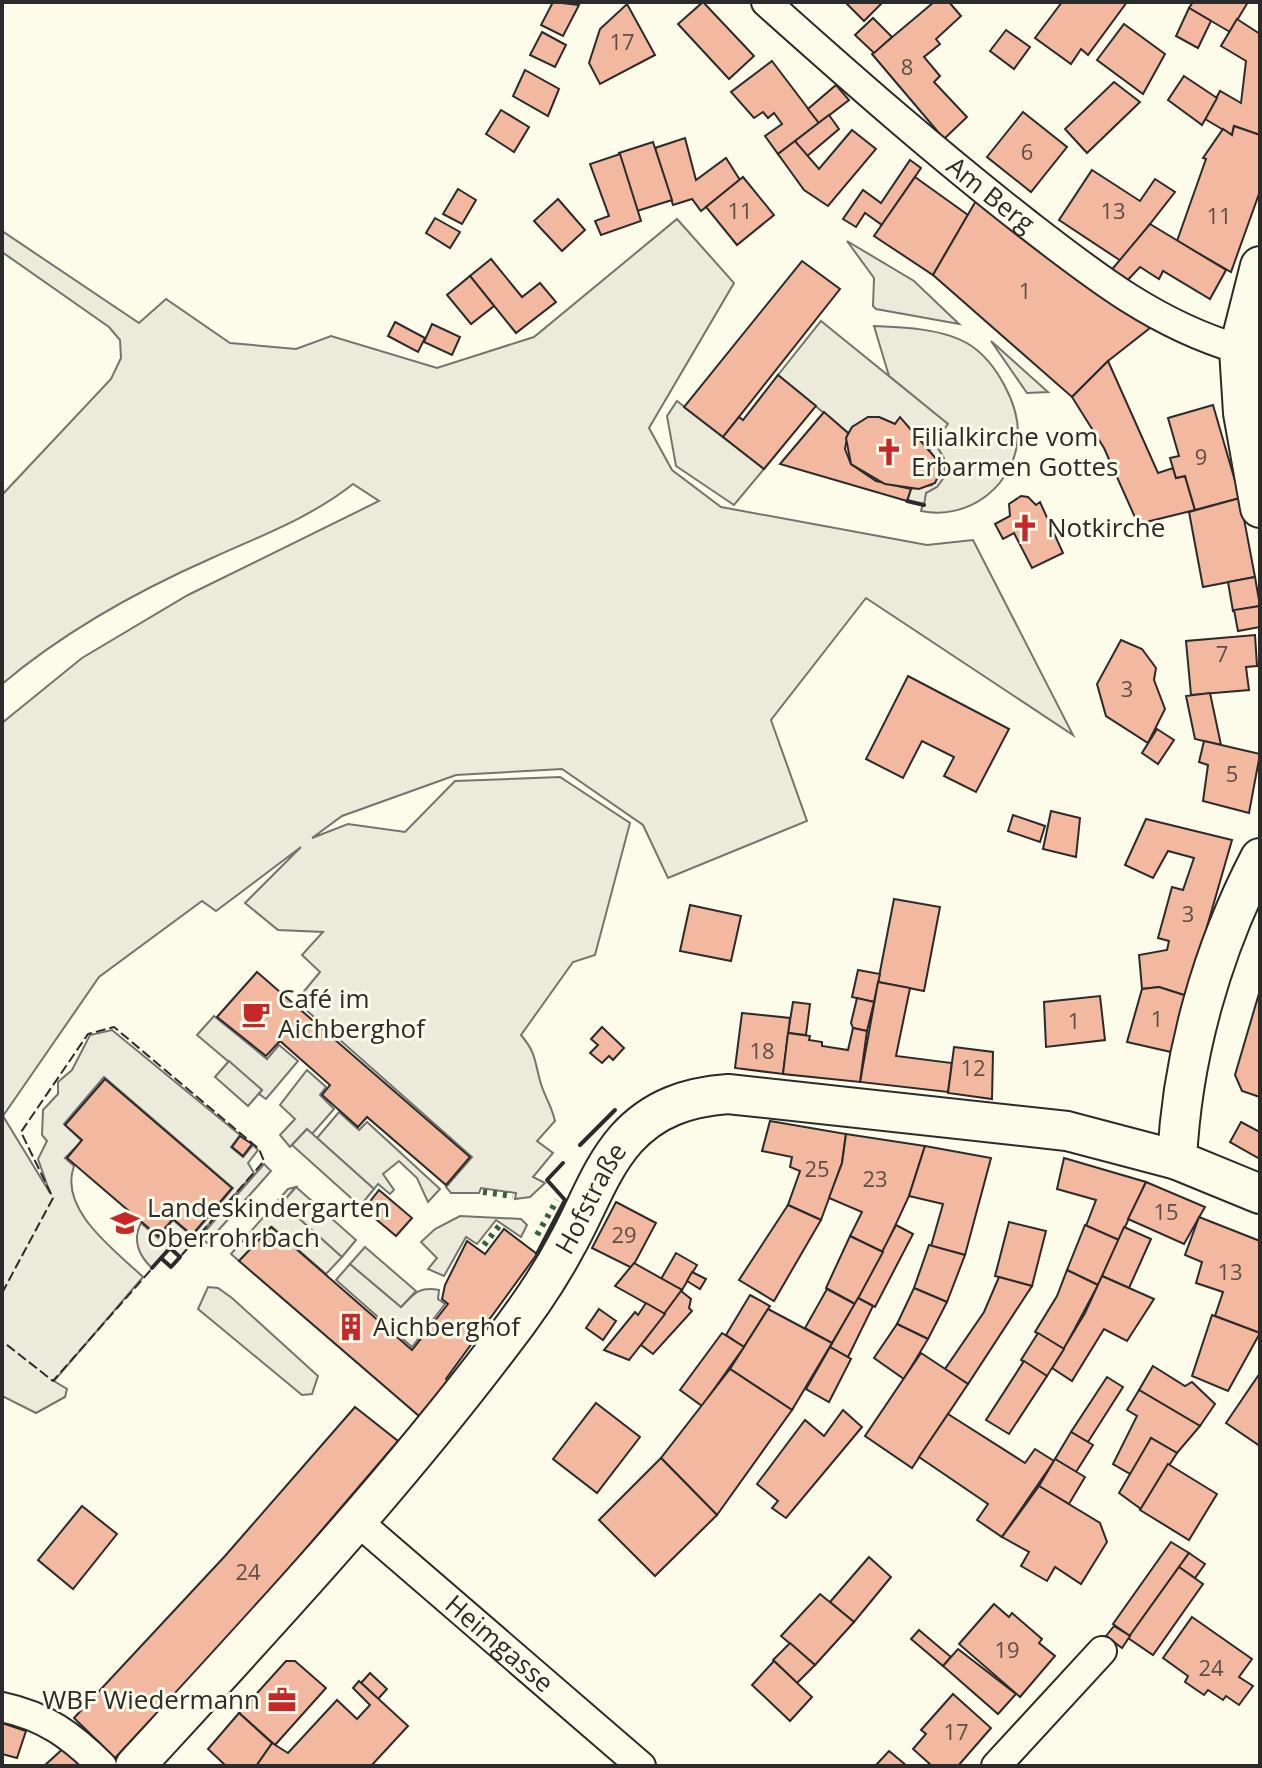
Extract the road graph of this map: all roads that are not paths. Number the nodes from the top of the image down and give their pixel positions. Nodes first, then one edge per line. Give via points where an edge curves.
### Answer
1 (766, 2) edge
2 (1260, 266) edge
3 (1239, 349) junction
4 (1260, 508) edge
5 (1260, 858) edge
6 (1177, 1160) junction
7 (1260, 1194) edge
8 (357, 1521) junction
9 (1102, 1651) dead end
10 (2, 1707) edge
11 (102, 1766) edge
12 (135, 1766) edge
13 (641, 1766) edge
14 (996, 1766) edge

1 - 3 street, Am Berg via 938,155 1098,279 1181,328
2 - 3 main road
3 - 4 main road via 1243,413
5 - 6 main road via 1234,908 1204,1002 1184,1087
6 - 7 main road, Hofstraße
6 - 8 main road, Hofstraße via 1101,1138 1022,1126 728,1094 679,1102 643,1122 611,1158 529,1307
8 - 12 main road, Hofstraße
8 - 13 street, Heimgasse
9 - 14 street
10 - 11 street via 50,1722

